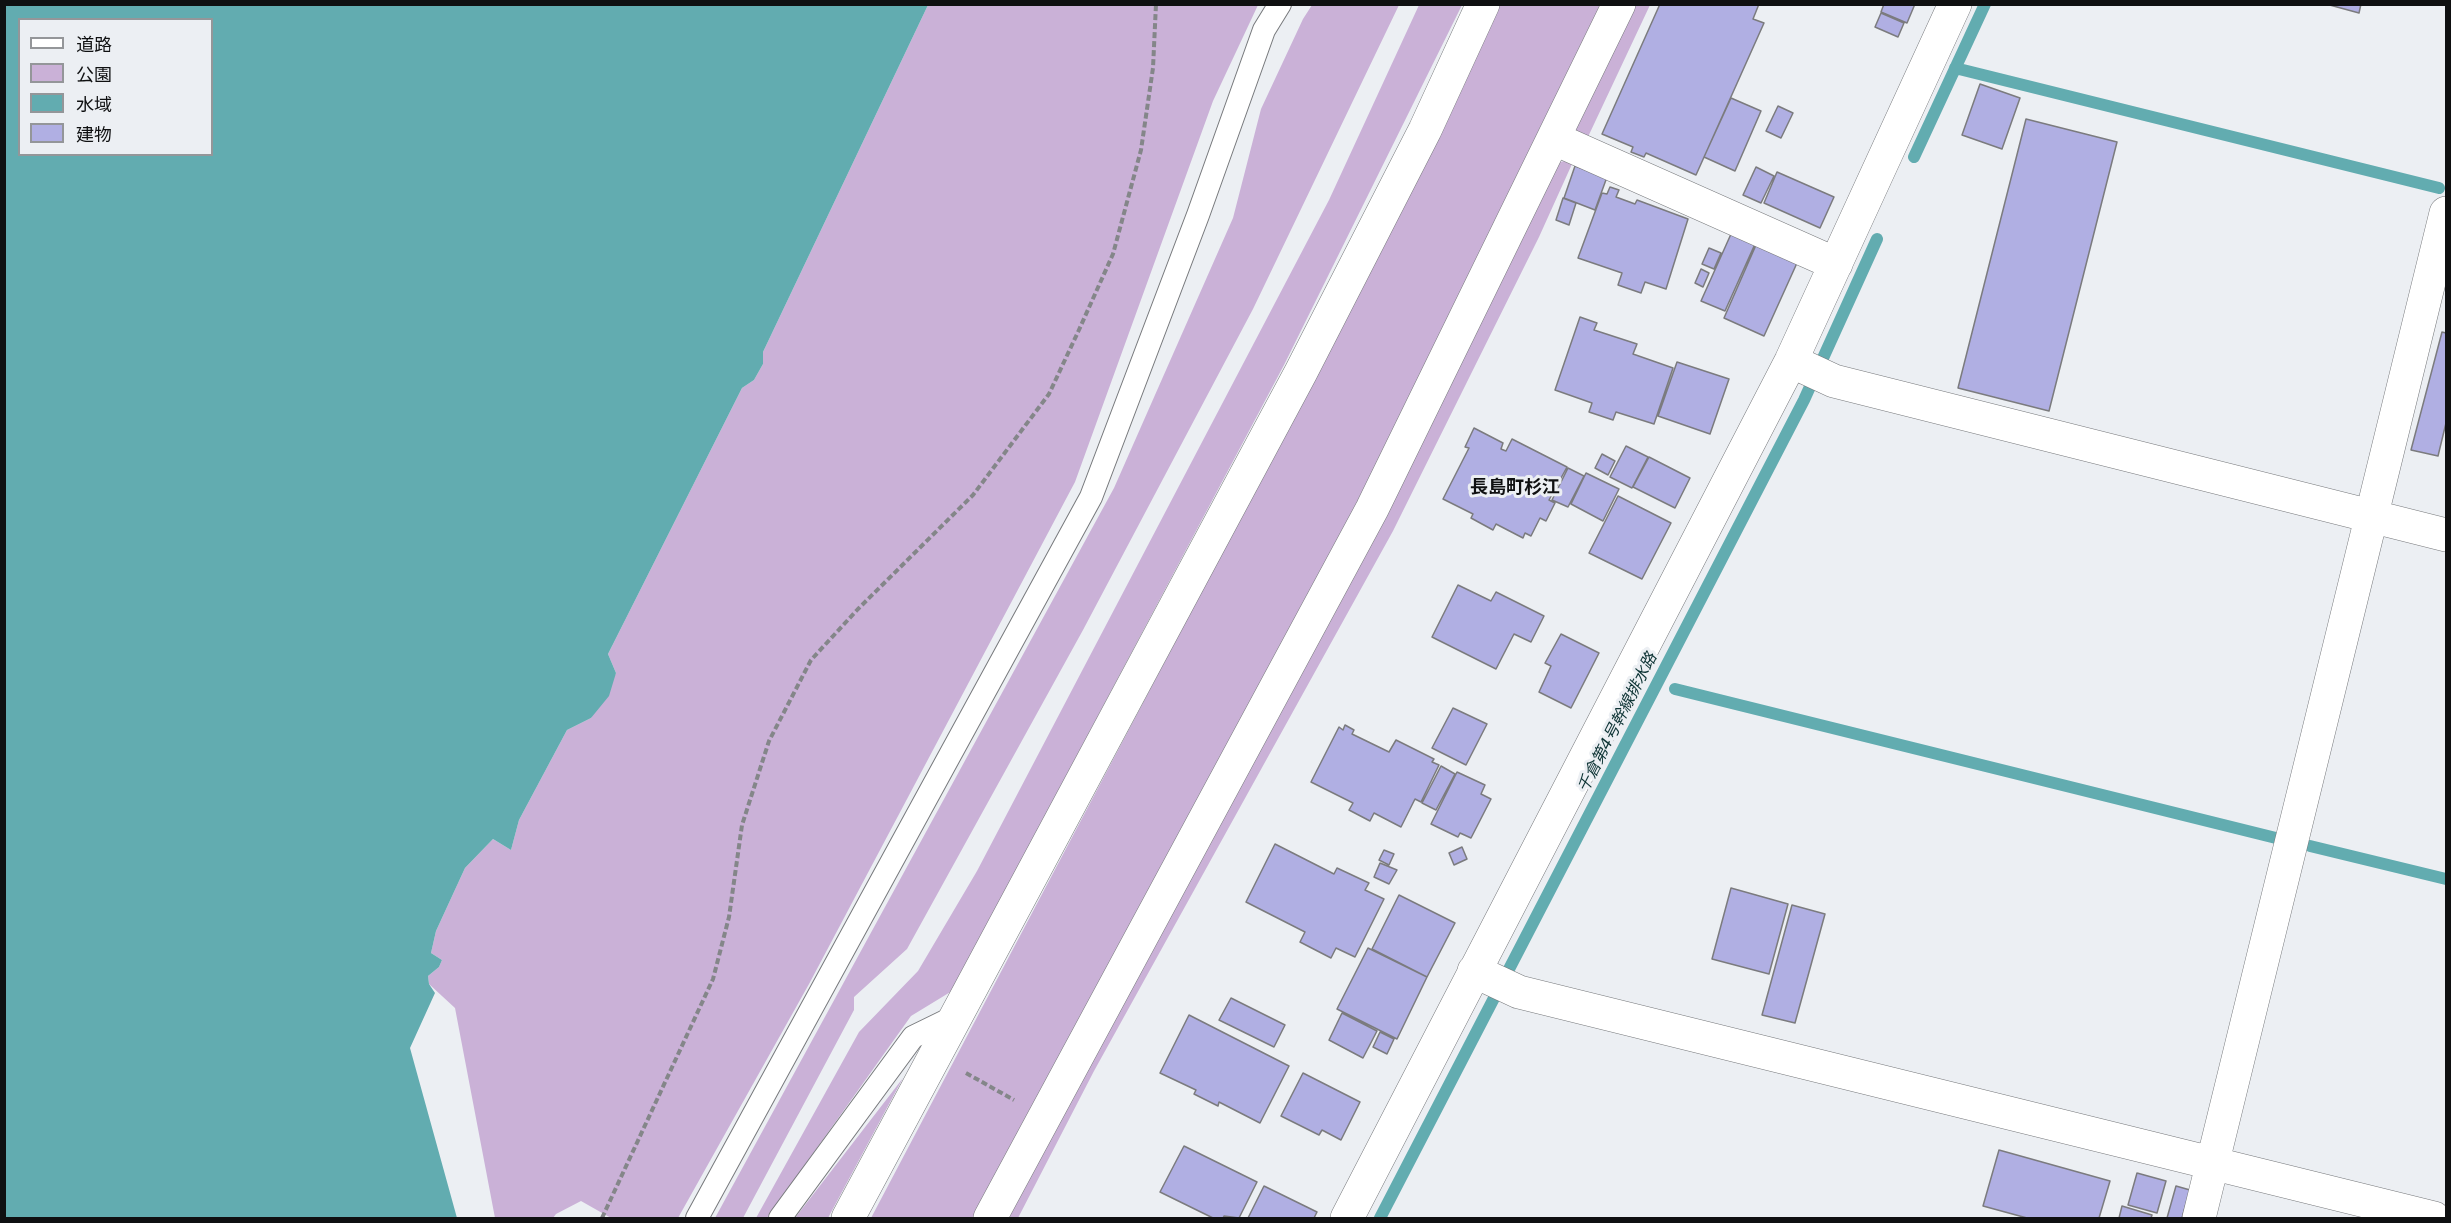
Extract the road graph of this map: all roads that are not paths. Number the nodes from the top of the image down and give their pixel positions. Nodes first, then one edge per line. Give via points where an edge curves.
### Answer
1 (1280, 4) edge
2 (1483, 4) edge
3 (1619, 4) edge
4 (1954, 4) edge
5 (1555, 139) junction
6 (2446, 213) edge
7 (1836, 264) junction
8 (1796, 363) junction
9 (2372, 516) junction
10 (2446, 535) edge
11 (1479, 974) junction
12 (954, 1017) junction
13 (2212, 1164) junction
14 (698, 1218) edge
15 (780, 1218) edge
16 (848, 1218) edge
17 (990, 1218) edge
18 (1347, 1218) edge
19 (2199, 1218) edge
20 (2434, 1218) edge

1 - 14 lane via 1264,30 1091,497
2 - 12 street via 1425,130 1301,372
3 - 5 street
4 - 7 street
5 - 7 street
5 - 17 street via 1372,509
6 - 9 street
7 - 8 street
8 - 9 street via 1834,381
8 - 11 street
9 - 10 street
9 - 13 street
11 - 13 street via 1519,992
11 - 18 street
12 - 15 lane via 914,1037
12 - 16 street
13 - 19 street
13 - 20 street

